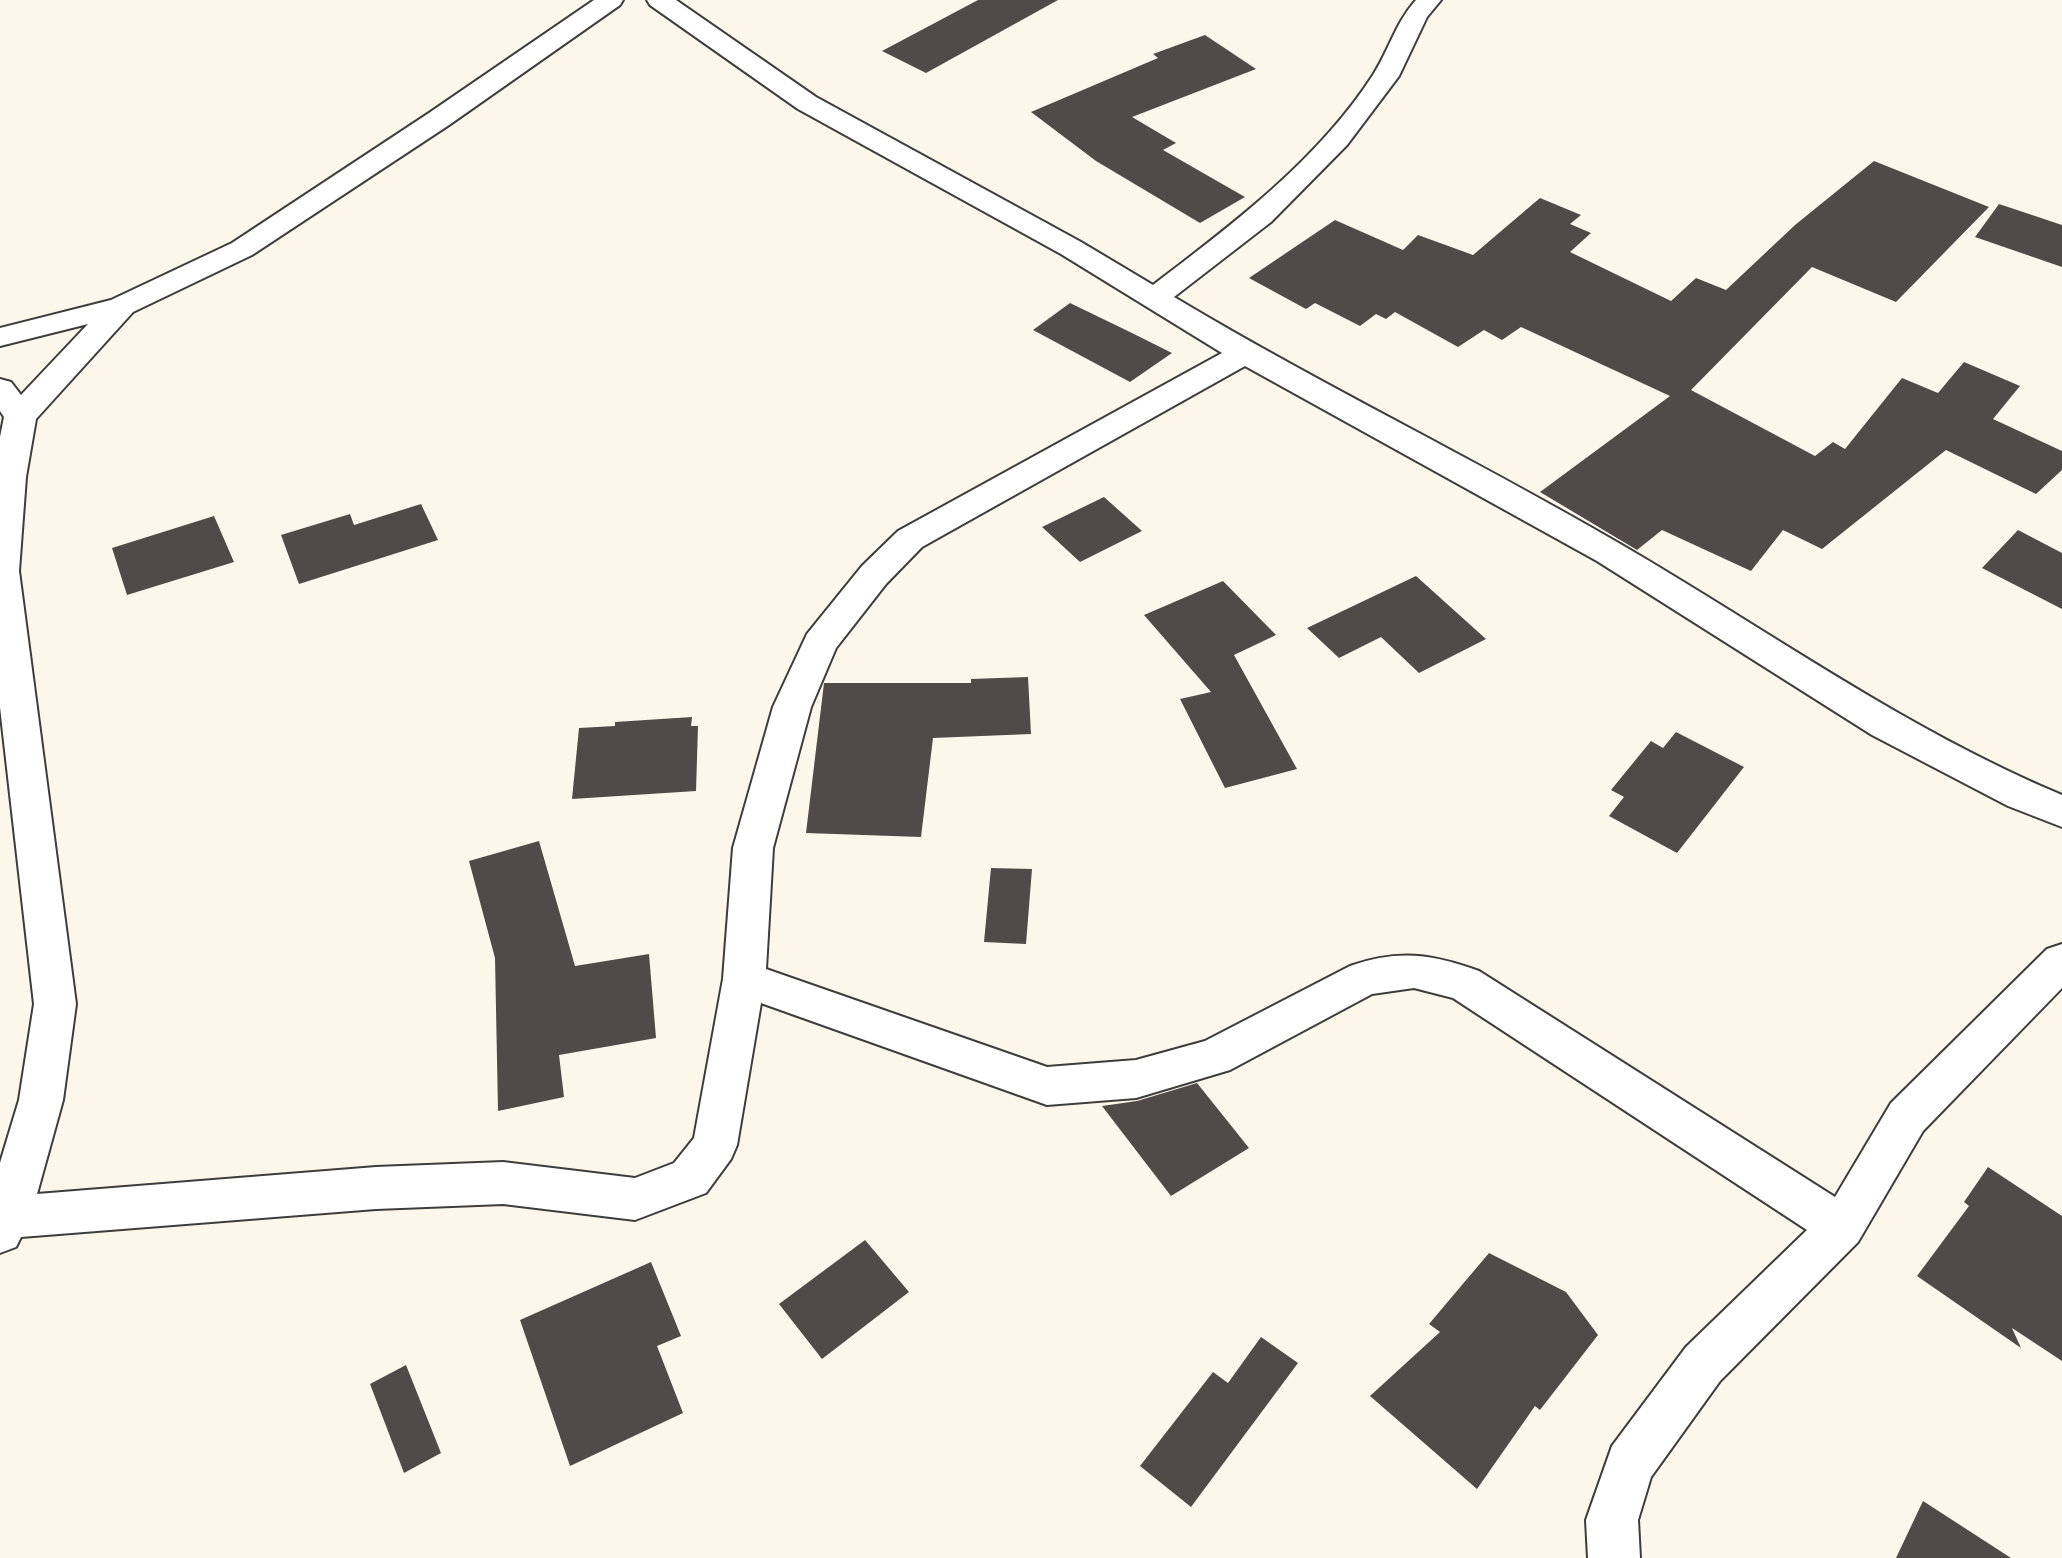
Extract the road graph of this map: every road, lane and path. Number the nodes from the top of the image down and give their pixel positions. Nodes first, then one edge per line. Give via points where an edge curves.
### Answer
1 (611, 0) edge
2 (659, 0) edge
3 (1429, 0) edge
4 (1153, 299) junction
5 (122, 306) junction
6 (0, 337) edge
7 (1245, 353) junction
8 (10, 402) edge
9 (2062, 812) edge
10 (2062, 961) edge
11 (744, 979) junction
12 (4, 1224) edge
13 (1842, 1227) junction
14 (1614, 1558) edge

1 - 5 street via 242,249
2 - 4 street via 807,103 1071,248
3 - 4 street via 1416,15 1386,75 1336,139 1261,216
4 - 7 street
5 - 6 street
5 - 8 street
7 - 9 street via 1609,553 1885,725
7 - 11 street via 910,539 874,575 820,643 792,707 753,849
8 - 12 street via 2,571 55,1004 41,1100
10 - 13 street via 1907,1116
11 - 12 street via 715,1145 690,1178 635,1199 503,1183 376,1188
11 - 13 street via 1046,1086 1136,1079 1215,1057 1365,978 1414,971 1464,983
13 - 14 street via 1703,1364 1630,1464 1612,1520

